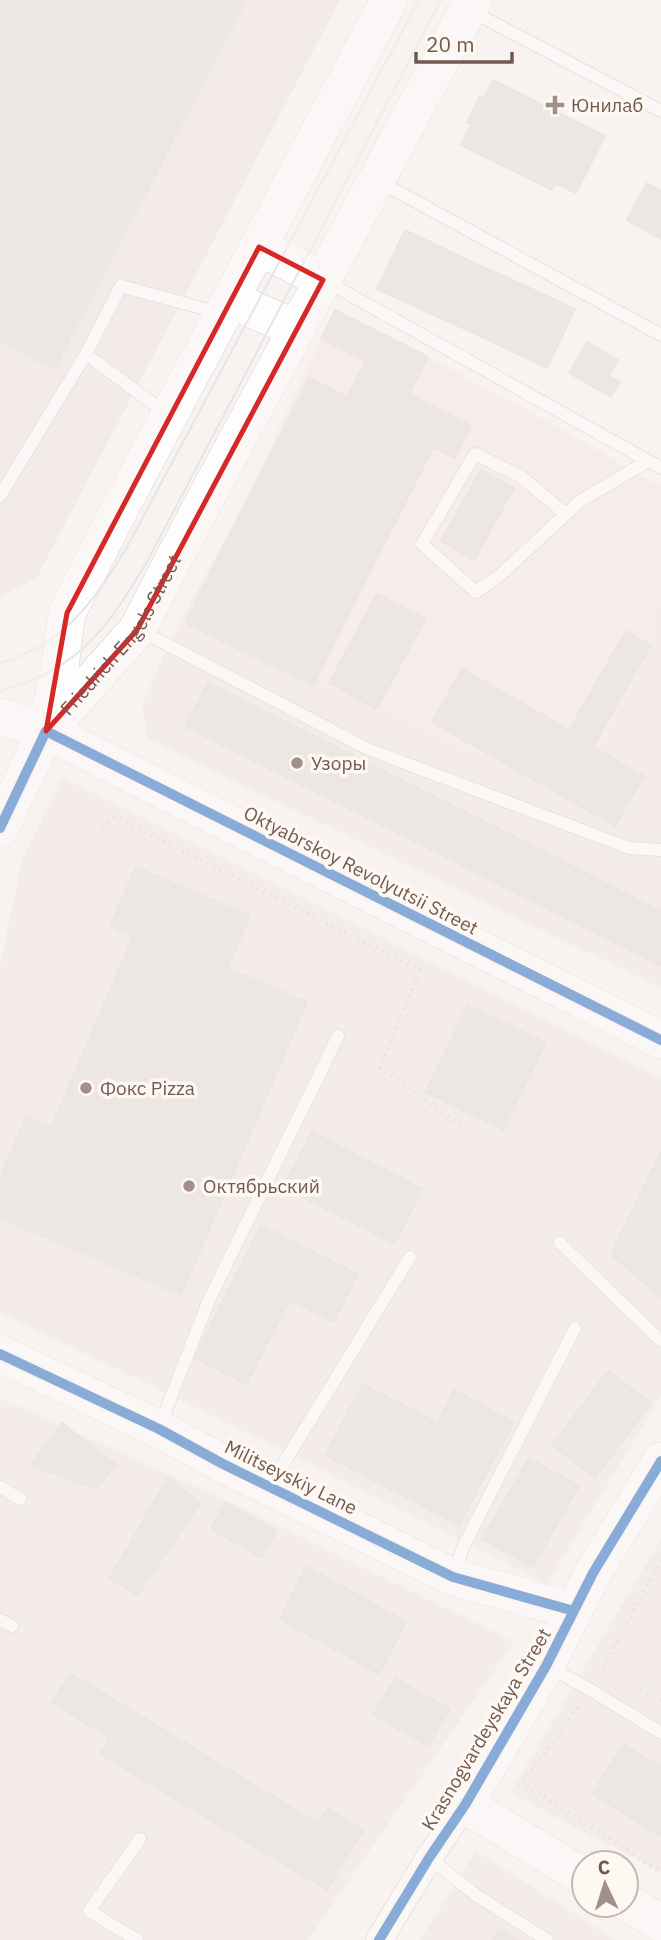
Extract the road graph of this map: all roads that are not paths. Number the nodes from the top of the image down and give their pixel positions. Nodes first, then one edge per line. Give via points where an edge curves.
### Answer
1 (389, 0) edge
2 (470, 5) edge
3 (661, 111) edge
4 (376, 180) junction
5 (259, 247) junction
6 (323, 280) junction
7 (227, 307) junction
8 (297, 329) junction
9 (661, 335) edge
10 (86, 354) junction
11 (169, 415) junction
12 (648, 461) junction
13 (661, 468) edge
14 (0, 496) edge
15 (566, 514) junction
16 (137, 629) junction
17 (0, 717) edge
18 (46, 731) junction
19 (0, 828) edge
20 (661, 850) edge
21 (338, 1036) dead end
22 (661, 1040) edge
23 (560, 1243) dead end
24 (410, 1257) dead end
25 (575, 1328) dead end
26 (661, 1341) edge
27 (0, 1354) edge
28 (159, 1429) junction
29 (658, 1474) edge
30 (270, 1486) junction
31 (0, 1488) edge
32 (20, 1499) dead end
33 (453, 1577) junction
34 (574, 1611) junction
35 (546, 1666) junction
36 (661, 1733) edge
37 (465, 1805) junction
38 (139, 1839) dead end
39 (429, 1858) junction
40 (570, 1869) edge
41 (640, 1910) edge
42 (661, 1923) edge
43 (137, 1940) edge
44 (379, 1940) edge
45 (547, 1940) edge

1 - 5 street, Friedrich Engels Street
2 - 3 lane
2 - 4 street, Friedrich Engels Street
4 - 6 street, Friedrich Engels Street
4 - 9 lane
5 - 6 street
5 - 7 street, Friedrich Engels Street
6 - 8 street, Friedrich Engels Street
6 - 12 lane
7 - 8 street
7 - 10 lane via 121,286
7 - 11 street, Friedrich Engels Street
8 - 16 street, Friedrich Engels Street
10 - 11 lane
10 - 14 lane
11 - 18 street, Friedrich Engels Street via 67,613
12 - 13 lane
12 - 15 lane
15 - 15 lane via 476,592 422,544 475,454 520,476
16 - 18 street, Friedrich Engels Street
16 - 20 lane via 368,749 629,848
17 - 18 street, Oktyabrskoy Revolyutsii Street
18 - 19 street
18 - 22 street, Oktyabrskoy Revolyutsii Street
21 - 28 lane via 209,1300
23 - 26 lane
24 - 30 lane
25 - 33 lane via 464,1545
27 - 28 street, Militseyskiy Lane
28 - 30 street, Militseyskiy Lane
29 - 34 street, Krasnogvardeyskaya Street via 593,1573
30 - 33 street, Militseyskiy Lane
31 - 32 lane
33 - 34 street, Militseyskiy Lane
34 - 35 street, Krasnogvardeyskaya Street
35 - 36 lane
35 - 37 street, Krasnogvardeyskaya Street
37 - 39 street, Krasnogvardeyskaya Street
37 - 40 street
38 - 43 lane via 89,1911
39 - 44 street, Krasnogvardeyskaya Street
39 - 45 lane via 476,1895
41 - 42 street

